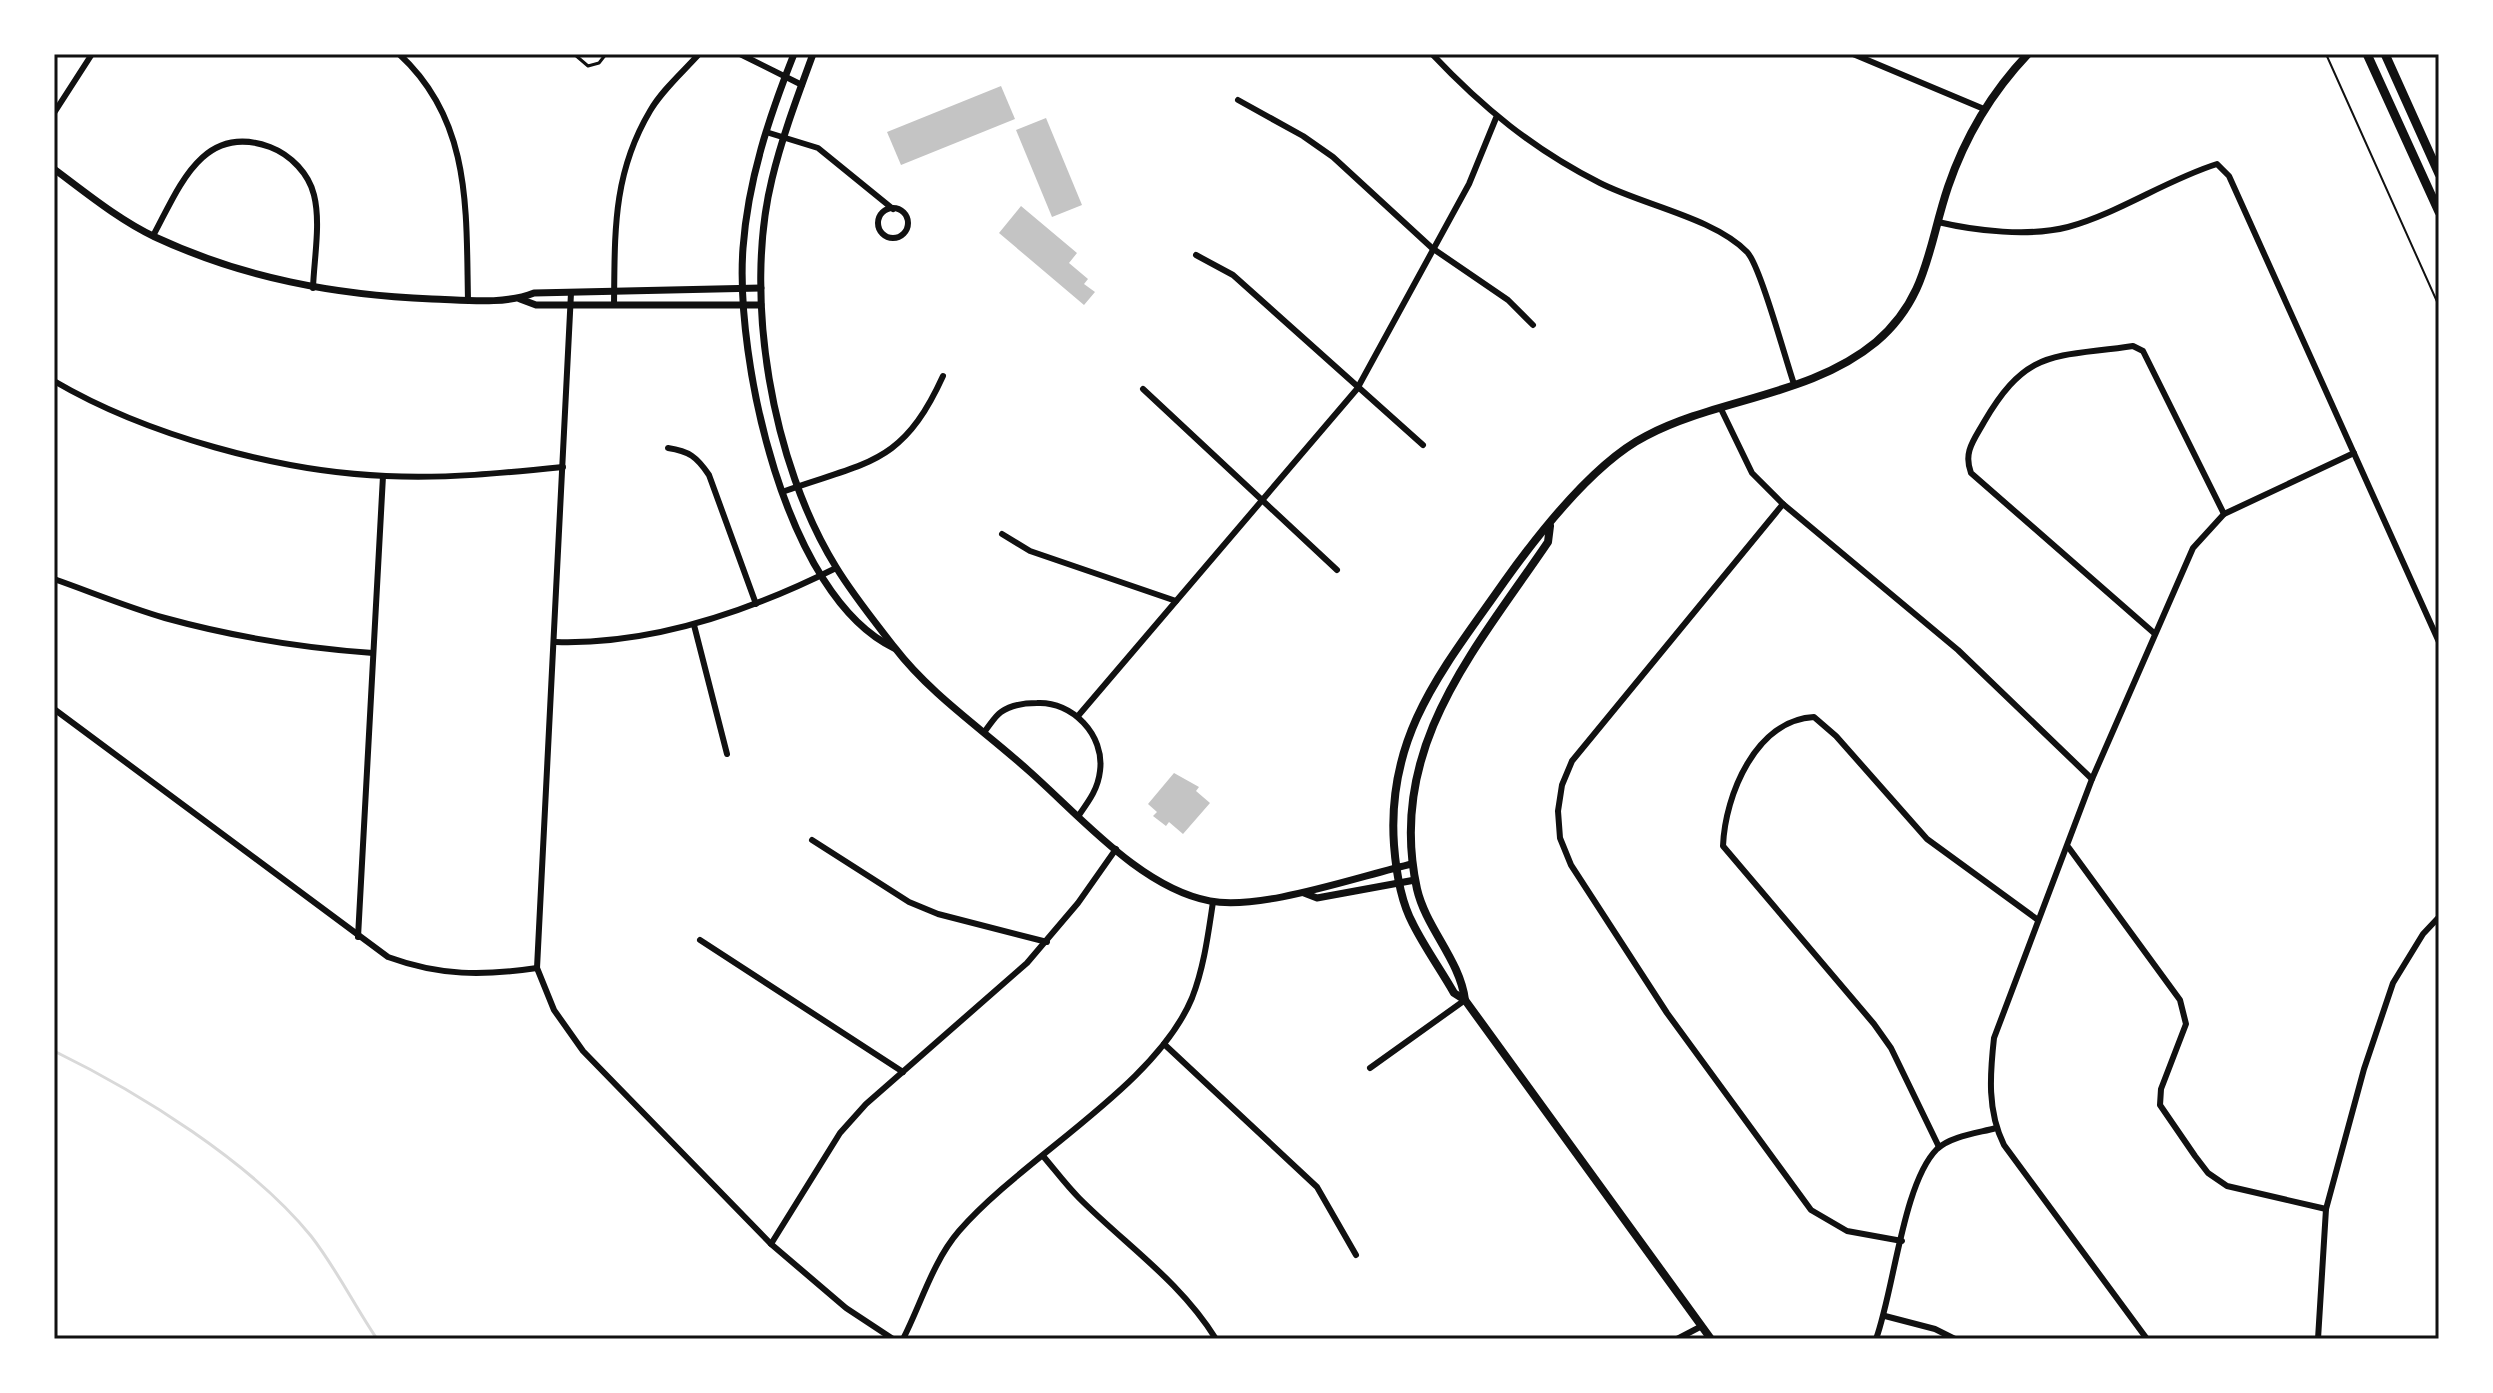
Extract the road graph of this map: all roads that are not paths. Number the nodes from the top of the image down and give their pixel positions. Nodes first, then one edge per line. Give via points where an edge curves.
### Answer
1 (92, 54) edge
2 (399, 54) edge
3 (574, 54) edge
4 (606, 54) edge
5 (699, 54) edge
6 (740, 54) edge
7 (794, 54) edge
8 (813, 54) edge
9 (1432, 54) edge
10 (1853, 54) edge
11 (2028, 54) edge
12 (2367, 54) edge
13 (2385, 54) edge
14 (785, 77) junction
15 (802, 85) junction
16 (1238, 100) dead end
17 (1984, 109) junction
18 (54, 113) edge
19 (1496, 118) junction
20 (766, 132) junction
21 (785, 138) junction
22 (54, 169) edge
23 (2439, 174) edge
24 (893, 209) junction
25 (2439, 212) edge
26 (1938, 222) junction
27 (153, 236) junction
28 (1432, 248) junction
29 (1196, 255) dead end
30 (313, 288) junction
31 (741, 288) junction
32 (761, 288) junction
33 (614, 291) junction
34 (571, 293) junction
35 (520, 299) junction
36 (468, 300) junction
37 (571, 305) junction
38 (614, 305) junction
39 (742, 305) junction
40 (761, 305) junction
41 (1533, 325) dead end
42 (943, 376) dead end
43 (54, 381) edge
44 (1794, 384) junction
45 (1143, 389) dead end
46 (1357, 389) junction
47 (1721, 409) junction
48 (1423, 445) dead end
49 (668, 448) dead end
50 (2354, 453) junction
51 (563, 467) junction
52 (383, 476) junction
53 (798, 486) junction
54 (782, 492) junction
55 (1263, 502) junction
56 (1783, 504) junction
57 (2224, 514) junction
58 (1550, 526) junction
59 (1002, 534) dead end
60 (836, 568) junction
61 (1337, 570) dead end
62 (820, 576) junction
63 (54, 579) edge
64 (1176, 601) junction
65 (756, 604) junction
66 (694, 625) junction
67 (2154, 633) junction
68 (556, 642) junction
69 (2439, 642) edge
70 (896, 649) junction
71 (373, 653) junction
72 (54, 709) edge
73 (1078, 716) junction
74 (985, 731) junction
75 (727, 754) dead end
76 (2092, 779) junction
77 (1079, 815) junction
78 (812, 840) dead end
79 (2069, 848) junction
80 (1116, 849) junction
81 (1412, 864) junction
82 (1396, 867) junction
83 (1415, 880) junction
84 (1400, 884) junction
85 (1304, 893) junction
86 (1213, 902) junction
87 (2439, 917) edge
88 (2038, 920) junction
89 (358, 937) junction
90 (700, 940) dead end
91 (1047, 942) junction
92 (537, 968) junction
93 (1465, 1000) junction
94 (1164, 1044) junction
95 (1370, 1068) dead end
96 (903, 1072) junction
97 (1996, 1128) junction
98 (1939, 1147) junction
99 (1043, 1156) junction
100 (2326, 1209) junction
101 (1902, 1241) junction
102 (771, 1244) junction
103 (1356, 1255) dead end
104 (1885, 1316) junction
105 (1700, 1327) junction
106 (893, 1339) edge
107 (903, 1339) edge
108 (1216, 1339) edge
109 (1677, 1339) edge
110 (1711, 1339) edge
111 (1876, 1339) edge
112 (1955, 1339) edge
113 (2147, 1339) edge
114 (2318, 1339) edge

1 - 18 street
2 - 36 street via 414,68 448,123 460,159
3 - 4 lane via 588,66
5 - 33 street via 650,109 621,178
6 - 14 street
7 - 14 street
8 - 15 street
9 - 19 street
10 - 17 street
11 - 17 main road
12 - 25 main road
13 - 23 main road
14 - 15 street
14 - 20 street
15 - 21 street
16 - 28 street via 1333,157
17 - 26 main road via 1964,146
19 - 28 street via 1469,184
19 - 44 street via 1547,154 1729,237 1750,255
20 - 21 street
20 - 31 street via 753,174
21 - 24 street via 818,148
21 - 32 street via 765,215
22 - 27 street
24 - 24 street via 904,214 907,223 904,233 891,238 878,225 883,212
26 - 44 main road via 1922,280 1899,319 1846,361
26 - 50 street via 2031,231 2068,227 2217,164 2229,176
27 - 30 street via 255,275
27 - 30 street via 202,156 219,145 259,143 295,162 314,197
28 - 41 street via 1508,300
28 - 46 street
29 - 46 street via 1233,275
30 - 36 street
31 - 32 street
31 - 33 street
31 - 39 street
32 - 40 street
33 - 34 street
33 - 38 street
34 - 35 street via 534,293
34 - 37 street
35 - 36 street
35 - 37 street via 536,305
37 - 38 street
37 - 51 street
38 - 39 street
39 - 40 street
39 - 54 street via 756,409
40 - 53 street via 774,404
42 - 53 street via 916,426 891,451
43 - 52 street via 136,419 217,446
44 - 47 main road
45 - 55 street
46 - 48 street
46 - 55 street
47 - 56 street via 1746,464
47 - 58 main road via 1648,434 1615,453
49 - 65 street via 698,458 709,475
50 - 57 street
50 - 69 street
51 - 52 street
51 - 68 street
52 - 71 street
53 - 54 street
53 - 60 street
54 - 62 street
55 - 61 street
55 - 64 street
56 - 76 street via 1958,650
56 - 101 street via 1572,761 1562,785 1560,838 1571,865 1667,1013 1811,1210 1847,1231
57 - 67 street via 2193,548
57 - 67 street via 2143,351 2133,346 2047,359 2027,367 1998,398 1969,449 1971,473
58 - 81 main road via 1548,542 1435,714 1412,798
58 - 82 main road via 1535,538 1447,663 1411,724 1393,799
59 - 64 street via 1030,551
60 - 62 street
60 - 70 street
62 - 65 street
62 - 70 street via 874,639
63 - 71 street via 211,630
64 - 73 street
65 - 66 street
66 - 68 street via 607,641
66 - 75 street
67 - 76 street
68 - 92 street
70 - 74 street
71 - 89 street
72 - 89 street
73 - 74 street via 1050,702 1023,704 1001,712
73 - 77 street via 1090,730 1101,767 1094,792
74 - 77 street
76 - 79 street
77 - 80 street
78 - 91 street via 909,902
79 - 88 street
79 - 100 street via 2180,1000 2186,1024 2160,1105 2195,1156 2227,1186
80 - 86 street via 1181,894
80 - 91 street
81 - 82 street
81 - 83 main road
82 - 84 main road
82 - 85 street
83 - 84 street
83 - 93 main road via 1426,918 1463,986
84 - 85 street via 1317,898
84 - 93 main road via 1412,923 1454,993
85 - 86 street
86 - 94 street via 1191,1000
87 - 100 street via 2404,962 2384,1005
88 - 97 street via 1994,1038 1990,1073
88 - 98 street via 1927,839 1814,717 1784,725 1740,775 1723,846 1874,1024
89 - 92 street via 388,957 457,975
90 - 96 street
91 - 96 street
92 - 102 street via 567,1033
93 - 95 street
93 - 105 main road
94 - 99 street
94 - 103 street via 1309,1179
96 - 102 street via 840,1133
97 - 98 street
97 - 113 street via 2020,1171
98 - 101 street via 1919,1179
99 - 107 street via 956,1234
99 - 108 street via 1079,1198 1193,1303
100 - 114 street
101 - 104 street
102 - 106 street via 846,1308
104 - 111 street
104 - 112 street
105 - 109 street
105 - 110 main road

